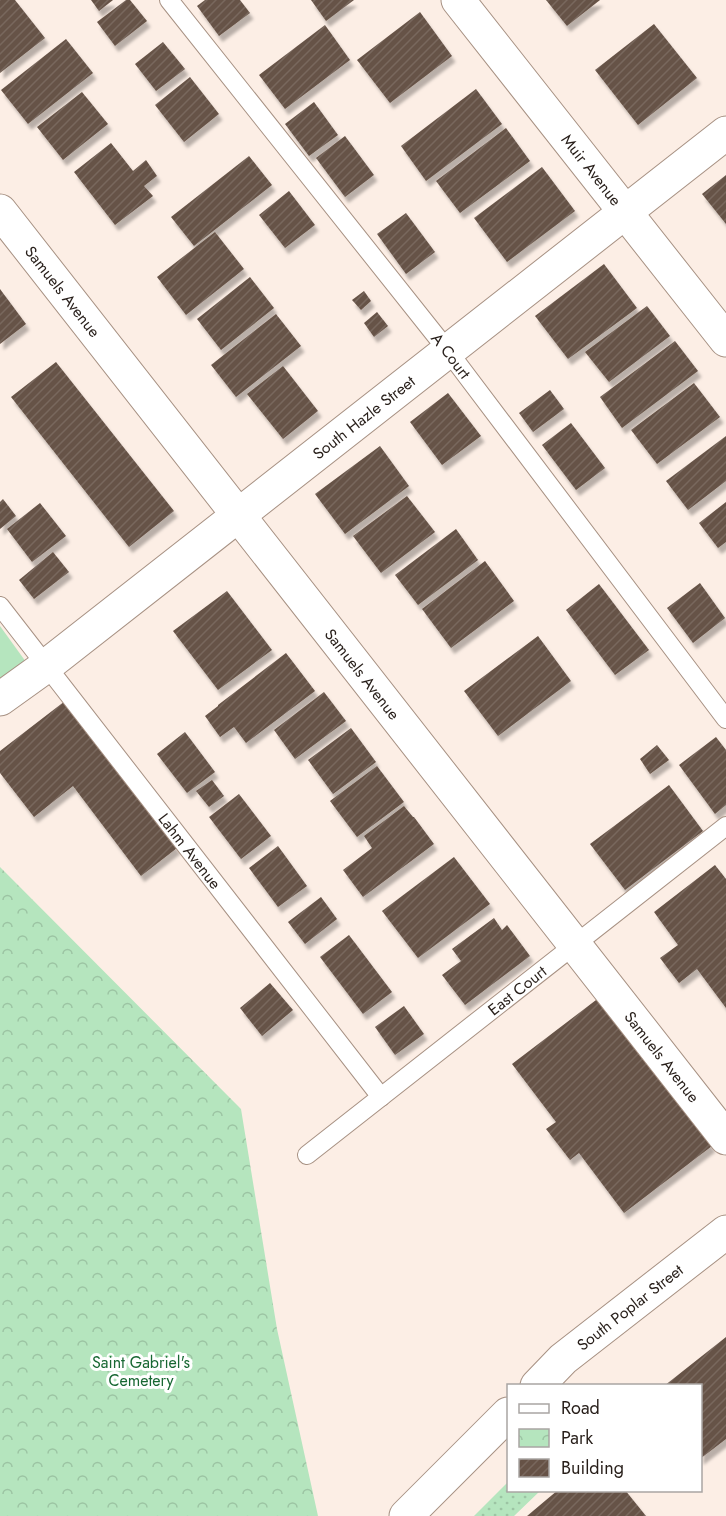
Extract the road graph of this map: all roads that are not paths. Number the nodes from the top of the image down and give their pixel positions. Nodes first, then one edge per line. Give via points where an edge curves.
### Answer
1 (169, 0) edge
2 (458, 0) edge
3 (726, 133) edge
4 (0, 211) edge
5 (626, 212) junction
6 (726, 340) edge
7 (448, 351) junction
8 (238, 515) junction
9 (0, 606) edge
10 (46, 666) junction
11 (0, 699) edge
12 (726, 718) edge
13 (726, 826) edge
14 (575, 945) junction
15 (381, 1097) junction
16 (726, 1138) edge
17 (307, 1155) dead end
18 (726, 1232) edge
19 (539, 1384) edge
20 (507, 1415) edge
21 (406, 1516) edge

1 - 7 lane, A Court
2 - 5 street, Muir Avenue
3 - 5 street, South Hazle Street
4 - 8 street, Samuels Avenue
5 - 6 street, Muir Avenue
5 - 7 street, South Hazle Street
7 - 8 street, South Hazle Street
7 - 12 lane, A Court
8 - 10 street, South Hazle Street
8 - 14 street, Samuels Avenue
9 - 10 lane, Lahm Avenue
10 - 11 street, South Hazle Street
10 - 15 lane, Lahm Avenue
13 - 14 lane, East Court
14 - 15 lane, East Court
14 - 16 street, Samuels Avenue
15 - 17 lane, East Court
18 - 19 street, South Poplar Street via 563,1359
20 - 21 street

